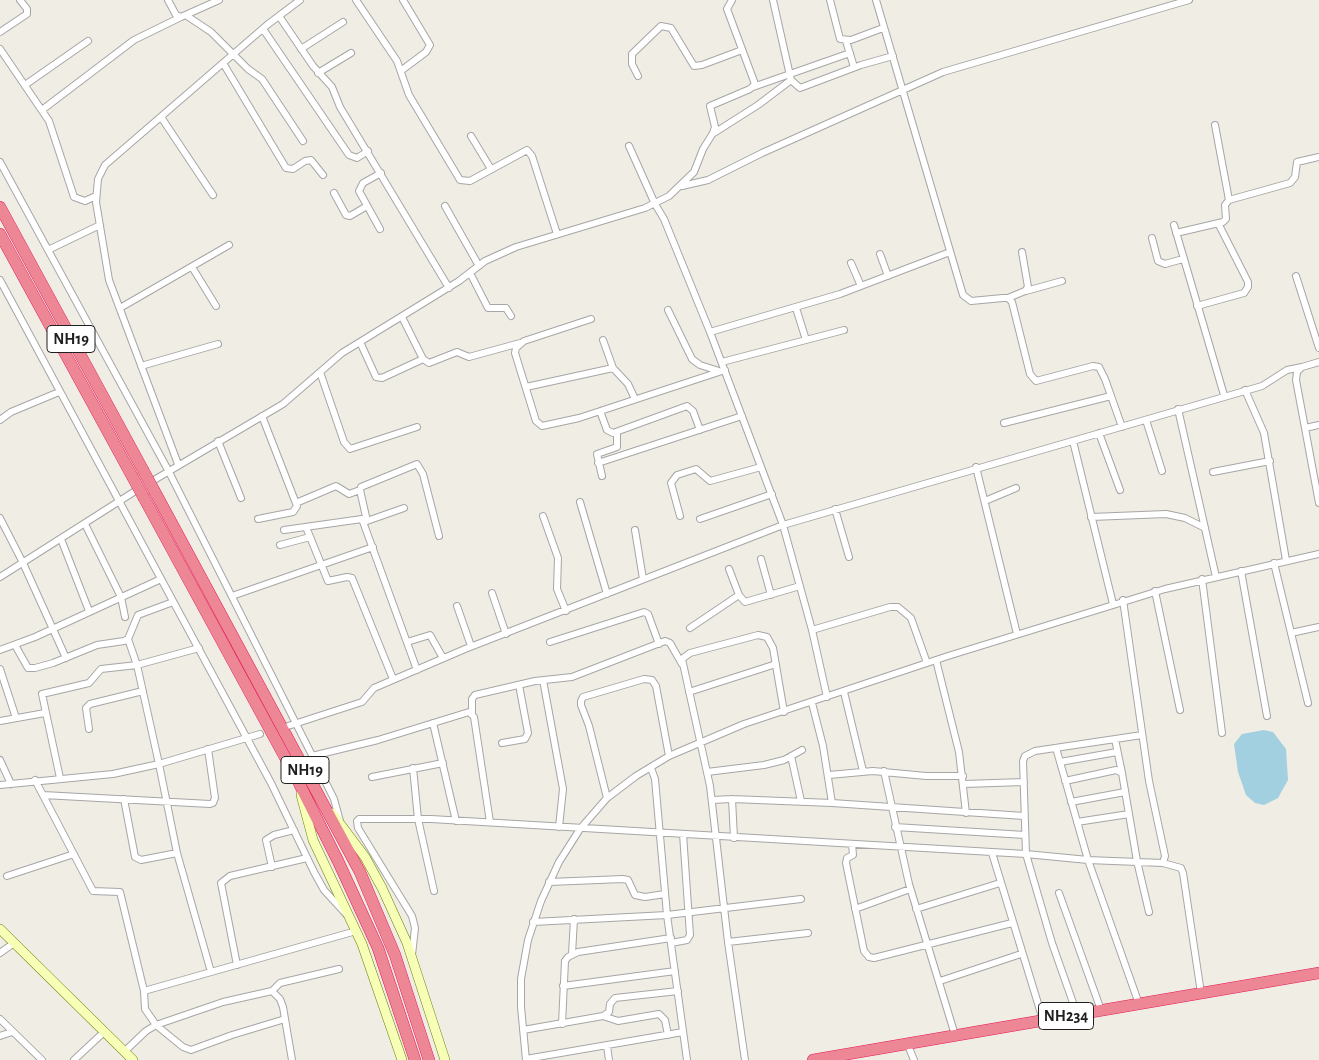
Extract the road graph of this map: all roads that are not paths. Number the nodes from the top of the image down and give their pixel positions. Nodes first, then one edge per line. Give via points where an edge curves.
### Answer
1 (20, 0) edge
2 (168, 0) edge
3 (219, 0) edge
4 (300, 0) edge
5 (356, 0) edge
6 (403, 0) edge
7 (732, 0) edge
8 (773, 0) edge
9 (830, 0) edge
10 (876, 0) edge
11 (1189, 0) edge
12 (279, 16) junction
13 (184, 17) junction
14 (343, 22) dead end
15 (883, 28) junction
16 (263, 29) junction
17 (0, 32) edge
18 (88, 41) dead end
19 (846, 41) junction
20 (0, 49) edge
21 (301, 49) junction
22 (742, 50) junction
23 (235, 53) junction
24 (352, 53) dead end
25 (850, 53) junction
26 (892, 56) junction
27 (3, 59) edge
28 (223, 64) junction
29 (854, 67) junction
30 (402, 70) junction
31 (318, 73) junction
32 (790, 73) junction
33 (638, 76) dead end
34 (791, 80) junction
35 (25, 85) junction
36 (754, 87) junction
37 (904, 89) junction
38 (42, 110) junction
39 (161, 117) junction
40 (1215, 125) dead end
41 (713, 133) junction
42 (471, 136) dead end
43 (303, 141) dead end
44 (629, 146) dead end
45 (368, 151) junction
46 (1319, 157) edge
47 (0, 162) edge
48 (491, 169) junction
49 (381, 173) junction
50 (322, 175) dead end
51 (681, 186) junction
52 (334, 194) dead end
53 (213, 195) dead end
54 (96, 196) junction
55 (1229, 200) junction
56 (655, 204) junction
57 (0, 206) edge
58 (367, 206) junction
59 (445, 206) dead end
60 (1218, 223) junction
61 (1174, 225) dead end
62 (100, 226) junction
63 (380, 229) dead end
64 (1176, 233) junction
65 (0, 234) edge
66 (557, 234) junction
67 (1152, 238) dead end
68 (229, 245) dead end
69 (48, 250) junction
70 (950, 252) junction
71 (1022, 252) dead end
72 (880, 254) dead end
73 (1184, 259) junction
74 (852, 263) dead end
75 (479, 266) junction
76 (192, 267) junction
77 (470, 273) junction
78 (888, 276) junction
79 (1296, 276) dead end
80 (0, 280) edge
81 (1062, 281) dead end
82 (861, 286) junction
83 (449, 288) junction
84 (1024, 291) junction
85 (1008, 298) junction
86 (216, 306) dead end
87 (1197, 306) junction
88 (120, 308) junction
89 (796, 308) junction
90 (668, 310) dead end
91 (511, 316) dead end
92 (402, 317) junction
93 (591, 319) dead end
94 (844, 330) dead end
95 (710, 332) junction
96 (603, 340) dead end
97 (806, 340) junction
98 (360, 342) junction
99 (520, 343) junction
100 (218, 344) dead end
101 (1319, 348) edge
102 (423, 359) junction
103 (722, 362) junction
104 (1319, 362) edge
105 (141, 366) junction
106 (1302, 367) junction
107 (613, 368) junction
108 (722, 370) junction
109 (320, 372) junction
110 (526, 387) junction
111 (1245, 390) junction
112 (59, 392) junction
113 (1224, 395) junction
114 (1111, 396) junction
115 (635, 399) junction
116 (1178, 409) junction
117 (600, 411) junction
118 (262, 416) junction
119 (742, 416) junction
120 (0, 420) edge
121 (1146, 420) junction
122 (1004, 423) dead end
123 (1319, 425) edge
124 (417, 427) dead end
125 (1122, 427) junction
126 (1305, 428) junction
127 (700, 430) junction
128 (617, 433) junction
129 (1099, 433) junction
130 (218, 441) junction
131 (1072, 441) junction
132 (1270, 461) junction
133 (598, 463) junction
134 (178, 464) junction
135 (762, 467) junction
136 (976, 467) junction
137 (1316, 467) edge
138 (168, 470) junction
139 (1162, 471) dead end
140 (1212, 472) dead end
141 (138, 473) junction
142 (602, 476) dead end
143 (1016, 488) dead end
144 (360, 490) junction
145 (1120, 490) dead end
146 (772, 494) junction
147 (150, 495) junction
148 (241, 498) dead end
149 (985, 501) junction
150 (580, 502) dead end
151 (119, 503) junction
152 (296, 503) junction
153 (1319, 503) edge
154 (404, 508) dead end
155 (835, 509) junction
156 (544, 516) dead end
157 (680, 516) dead end
158 (1092, 517) junction
159 (0, 518) edge
160 (700, 519) dead end
161 (258, 520) dead end
162 (366, 521) junction
163 (85, 524) junction
164 (783, 525) junction
165 (306, 527) junction
166 (1205, 528) junction
167 (284, 530) dead end
168 (635, 530) dead end
169 (439, 536) dead end
170 (310, 537) junction
171 (61, 539) junction
172 (280, 545) dead end
173 (373, 547) junction
174 (1319, 554) edge
175 (850, 557) dead end
176 (761, 559) dead end
177 (1286, 560) junction
178 (23, 563) junction
179 (1274, 564) junction
180 (321, 566) junction
181 (728, 569) dead end
182 (1241, 571) junction
183 (0, 577) edge
184 (1216, 577) junction
185 (161, 579) junction
186 (643, 579) junction
187 (1202, 579) junction
188 (800, 586) junction
189 (1156, 591) junction
190 (492, 593) dead end
191 (607, 594) junction
192 (739, 595) junction
193 (771, 595) junction
194 (232, 596) junction
195 (121, 597) junction
196 (1123, 600) junction
197 (174, 602) junction
198 (1113, 604) junction
199 (457, 606) dead end
200 (89, 611) junction
201 (566, 611) junction
202 (125, 616) dead end
203 (1319, 627) edge
204 (690, 628) dead end
205 (53, 629) junction
206 (812, 630) junction
207 (1291, 633) junction
208 (506, 634) junction
209 (1017, 634) junction
210 (128, 638) junction
211 (407, 642) junction
212 (550, 642) dead end
213 (659, 644) junction
214 (15, 645) junction
215 (471, 646) junction
216 (199, 648) junction
217 (0, 650) edge
218 (66, 658) junction
219 (443, 658) junction
220 (936, 660) junction
221 (927, 663) junction
222 (776, 664) junction
223 (136, 665) junction
224 (683, 665) junction
225 (0, 669) edge
226 (417, 670) junction
227 (393, 680) junction
228 (543, 680) junction
229 (519, 685) junction
230 (143, 691) junction
231 (689, 692) junction
232 (844, 692) junction
233 (827, 697) junction
234 (812, 703) junction
235 (1308, 704) dead end
236 (1180, 710) dead end
237 (784, 712) junction
238 (45, 714) junction
239 (472, 714) junction
240 (1268, 716) dead end
241 (16, 718) junction
242 (0, 722) edge
243 (297, 723) junction
244 (433, 723) junction
245 (288, 726) dead end
246 (89, 729) dead end
247 (1222, 733) dead end
248 (260, 734) dead end
249 (1142, 735) junction
250 (247, 738) junction
251 (1114, 739) junction
252 (701, 742) junction
253 (502, 743) dead end
254 (1056, 748) junction
255 (208, 749) junction
256 (802, 750) dead end
257 (1117, 752) junction
258 (312, 756) junction
259 (669, 756) junction
260 (791, 756) junction
261 (0, 760) edge
262 (443, 762) junction
263 (1060, 762) junction
264 (160, 764) junction
265 (413, 768) junction
266 (651, 768) junction
267 (863, 771) junction
268 (884, 771) junction
269 (707, 772) junction
270 (1122, 774) junction
271 (829, 775) junction
272 (963, 776) junction
273 (372, 777) dead end
274 (60, 778) junction
275 (35, 780) junction
276 (1065, 781) junction
277 (1024, 782) junction
278 (298, 783) junction
279 (10, 784) junction
280 (964, 784) junction
281 (0, 785) edge
282 (1125, 792) junction
283 (43, 795) junction
284 (608, 798) junction
285 (732, 799) junction
286 (124, 800) junction
287 (712, 800) junction
288 (322, 801) junction
289 (801, 801) junction
290 (166, 802) junction
291 (1072, 802) junction
292 (832, 803) junction
293 (891, 806) junction
294 (966, 813) junction
295 (1129, 814) junction
296 (1024, 816) junction
297 (418, 819) junction
298 (456, 821) junction
299 (340, 822) junction
300 (490, 822) junction
301 (1077, 822) junction
302 (559, 827) junction
303 (895, 827) junction
304 (580, 829) junction
305 (294, 830) junction
306 (659, 832) junction
307 (683, 834) junction
308 (1025, 835) junction
309 (715, 836) junction
310 (734, 838) junction
311 (852, 844) junction
312 (899, 846) junction
313 (176, 853) junction
314 (992, 853) junction
315 (74, 854) junction
316 (1026, 854) junction
317 (307, 858) junction
318 (1088, 860) junction
319 (1137, 861) junction
320 (1163, 862) junction
321 (272, 866) junction
322 (7, 876) dead end
323 (549, 882) junction
324 (1000, 883) junction
325 (910, 890) junction
326 (434, 892) dead end
327 (1059, 893) dead end
328 (665, 894) junction
329 (801, 899) dead end
330 (916, 908) junction
331 (724, 909) junction
332 (855, 909) junction
333 (689, 912) junction
334 (1149, 912) dead end
335 (667, 915) junction
336 (350, 917) junction
337 (574, 919) junction
338 (533, 922) junction
339 (1012, 923) junction
340 (0, 929) edge
341 (356, 931) junction
342 (808, 933) dead end
343 (671, 940) junction
344 (728, 942) junction
345 (14, 943) junction
346 (927, 943) junction
347 (0, 953) edge
348 (572, 954) junction
349 (1021, 954) junction
350 (412, 958) junction
351 (237, 964) junction
352 (339, 969) dead end
353 (675, 971) junction
354 (211, 972) junction
355 (1319, 973) edge
356 (940, 981) junction
357 (563, 986) junction
358 (272, 991) junction
359 (678, 991) junction
360 (144, 992) junction
361 (1201, 993) junction
362 (1139, 1004) junction
363 (1101, 1010) junction
364 (1077, 1014) junction
365 (603, 1016) junction
366 (0, 1019) edge
367 (285, 1019) junction
368 (1043, 1020) junction
369 (562, 1024) junction
370 (156, 1025) junction
371 (523, 1030) junction
372 (12, 1032) junction
373 (104, 1032) junction
374 (683, 1032) junction
375 (668, 1035) junction
376 (955, 1035) junction
377 (0, 1036) edge
378 (907, 1043) junction
379 (607, 1046) junction
380 (124, 1052) junction
381 (526, 1059) edge
382 (42, 1060) edge
383 (74, 1060) edge
384 (133, 1060) edge
385 (292, 1060) edge
386 (402, 1060) edge
387 (415, 1060) edge
388 (429, 1060) edge
389 (445, 1060) edge
390 (609, 1060) edge
391 (687, 1060) edge
392 (745, 1060) edge
393 (813, 1060) edge
394 (914, 1060) edge

1 - 17 street via 27,14
2 - 13 street via 176,15
3 - 13 street
4 - 12 street
5 - 30 street
6 - 30 street via 430,45 426,52
7 - 22 street via 727,9
8 - 32 street
9 - 19 street via 838,35
10 - 15 street
11 - 37 street via 953,69
12 - 16 street
12 - 21 street
13 - 23 street via 211,32
13 - 38 street via 134,40
14 - 21 street
15 - 19 street
15 - 26 street
16 - 23 street
16 - 45 street via 349,155 357,158
18 - 35 street
19 - 25 street
20 - 27 street
21 - 31 street
22 - 33 street via 702,66 694,66 671,28 661,26 632,54 632,64
22 - 36 street
23 - 28 street
23 - 43 street via 248,69 262,79
24 - 31 street
25 - 29 street
25 - 32 street
26 - 29 street
26 - 37 street
27 - 35 street
28 - 39 street
28 - 50 street via 286,168 293,169 305,160 312,160
29 - 34 street via 807,87 800,88
30 - 48 street via 409,95 460,180 467,182
31 - 45 street via 332,87 340,107
32 - 34 street
32 - 36 street
34 - 41 street via 758,106
35 - 38 street
36 - 41 street via 710,106 715,126
37 - 51 street via 708,180
37 - 70 street
38 - 54 street via 53,130 74,197 85,201
39 - 53 street
39 - 54 street via 105,165 98,179
40 - 55 street
41 - 51 street via 702,148 697,168
42 - 48 street
44 - 56 street
45 - 49 street
46 - 55 street via 1297,162 1295,177 1290,183
47 - 69 street
48 - 66 street via 524,151 530,152
49 - 58 street via 360,188
49 - 83 street
51 - 56 street
52 - 58 street via 346,215
54 - 62 street
55 - 60 street via 1225,205 1226,219
56 - 66 street
56 - 95 street
57 - 141 highway, NH19
58 - 63 street
59 - 75 street
60 - 64 street
60 - 87 street via 1248,287 1244,293
61 - 64 street
62 - 69 street
62 - 88 street via 109,280
64 - 73 street
65 - 141 highway, NH19
66 - 75 street via 503,252
67 - 73 street via 1158,261 1165,264
68 - 76 street
69 - 138 street
70 - 78 street
70 - 85 street via 966,300
71 - 84 street via 1029,282
72 - 78 street
73 - 87 street
74 - 82 street
75 - 77 street
76 - 86 street
76 - 88 street
77 - 83 street
77 - 91 street via 488,308 506,308
78 - 82 street
79 - 101 street
80 - 112 street
81 - 84 street
82 - 89 street
83 - 92 street
84 - 85 street
85 - 114 street via 1015,309 1032,378 1036,381 1099,367
87 - 113 street
88 - 105 street
89 - 95 street
89 - 97 street
90 - 108 street via 692,359 700,365
92 - 98 street
92 - 102 street
93 - 99 street
94 - 97 street
95 - 103 street
96 - 107 street
97 - 103 street
98 - 102 street via 376,377 382,378
98 - 109 street
99 - 102 street via 470,357 460,352 435,362
99 - 110 street via 515,353
100 - 105 street
103 - 108 street
104 - 106 street
105 - 134 street
106 - 111 street via 1287,370 1269,383
106 - 126 street via 1296,380
107 - 110 street
107 - 115 street via 628,384
108 - 115 street
108 - 119 street
109 - 118 street via 297,394
109 - 124 street via 344,442 350,449
110 - 117 street via 536,421 542,426
111 - 113 street
111 - 132 street via 1263,426
112 - 120 street via 11,412
112 - 151 street via 109,478
113 - 116 street
114 - 122 street
114 - 125 street
115 - 117 street
116 - 121 street
116 - 166 street
117 - 128 street via 607,430
118 - 130 street
118 - 152 street
119 - 127 street
119 - 135 street
121 - 125 street
121 - 139 street
123 - 126 street
125 - 129 street
126 - 137 street
127 - 128 street via 693,411 687,406
127 - 133 street
128 - 133 street via 617,447 598,454
129 - 131 street
129 - 145 street
130 - 134 street
130 - 148 street
131 - 136 street
131 - 158 street
132 - 140 street
132 - 177 street
133 - 142 street
134 - 138 street
135 - 146 street
135 - 157 street via 710,481 696,469 677,475 671,483
136 - 149 street
136 - 155 street
137 - 153 street
138 - 151 street
138 - 194 street
141 - 147 highway, NH19, bridge
143 - 149 street
144 - 152 street via 346,494 336,486
144 - 162 street
144 - 169 street via 367,483 414,464 419,466
146 - 160 street
146 - 164 street
147 - 278 highway, NH19
147 - 288 highway, NH19
149 - 209 street
150 - 191 street
151 - 163 street
151 - 185 street
152 - 161 street via 293,512
154 - 162 street
155 - 164 street
155 - 175 street
156 - 201 street via 558,558 558,589
158 - 166 street via 1166,514
158 - 198 street
159 - 178 street
162 - 165 street via 359,518
162 - 173 street
163 - 171 street
163 - 195 street
164 - 186 street
164 - 188 street
165 - 167 street
165 - 170 street
166 - 184 street
168 - 186 street
170 - 172 street
170 - 180 street
171 - 178 street
171 - 200 street
173 - 180 street
173 - 211 street
174 - 177 street
176 - 193 street
177 - 179 street
178 - 183 street
178 - 205 street
179 - 182 street
179 - 207 street
180 - 194 street
180 - 227 street via 328,581 352,578
181 - 192 street
182 - 184 street
182 - 240 street
184 - 187 street
185 - 195 street
185 - 197 street
186 - 191 street
187 - 189 street
187 - 247 street
188 - 193 street
188 - 206 street
189 - 196 street
189 - 236 street
190 - 208 street
191 - 201 street
192 - 193 street via 749,602
192 - 204 street
194 - 243 street
195 - 200 street
195 - 202 street
196 - 198 street
196 - 249 street
197 - 210 street via 138,615
197 - 216 street
198 - 209 street
199 - 215 street
200 - 205 street
201 - 208 street
203 - 207 street
205 - 214 street
205 - 218 street
206 - 221 street via 898,607 911,618
206 - 233 street
207 - 235 street
208 - 215 street
209 - 220 street
210 - 218 street via 97,645
210 - 223 street
211 - 219 street via 430,635
211 - 226 street
212 - 213 street via 644,612 648,614
213 - 224 street via 668,641
213 - 228 street via 572,677
214 - 217 street
214 - 218 street via 31,669
215 - 219 street
216 - 223 street
216 - 250 street
219 - 226 street
220 - 221 street
220 - 272 street
221 - 232 street
222 - 224 street via 771,641 758,635 690,653 682,659
222 - 231 street
222 - 237 street
223 - 230 street
223 - 238 street via 100,669 89,683 44,693 40,697
224 - 231 street
225 - 241 street
226 - 227 street
227 - 243 street via 374,688 362,702
228 - 229 street
228 - 302 street via 563,789
229 - 239 street via 475,695
229 - 253 street via 528,733 525,739
230 - 246 street via 88,706
230 - 264 street
231 - 252 street
232 - 233 street
232 - 267 street
233 - 234 street
234 - 237 street
234 - 271 street
237 - 252 street
238 - 241 street
238 - 274 street
239 - 244 street via 465,713
239 - 300 street
241 - 242 street
243 - 245 street
243 - 258 street
244 - 258 street
244 - 262 street
248 - 250 street
249 - 251 street
249 - 320 street
250 - 255 street
250 - 305 street
251 - 254 street
251 - 257 street
252 - 259 street
252 - 269 street
254 - 263 street
254 - 277 street via 1025,756
255 - 264 street
255 - 290 street via 213,803
256 - 260 street
257 - 263 street
257 - 270 street
258 - 299 street via 334,799
259 - 266 street
259 - 284 street via 656,686 652,680 644,679 583,697 581,705
260 - 269 street via 764,765
260 - 289 street
261 - 279 street
262 - 265 street
262 - 298 street
263 - 276 street
264 - 274 street via 113,774
264 - 290 street
265 - 273 street
265 - 297 street
266 - 284 street
266 - 306 street via 655,779
267 - 268 street
267 - 271 street
268 - 272 street
268 - 293 street
269 - 287 street
270 - 276 street via 1116,770
270 - 282 street
271 - 292 street
272 - 280 street
274 - 275 street
275 - 279 street
275 - 283 street
276 - 291 street
277 - 280 street
277 - 296 street
278 - 336 main road via 313,840
278 - 387 highway, NH19 via 378,948
279 - 281 street
280 - 294 street
282 - 291 street
282 - 295 street
283 - 286 street
283 - 315 street
284 - 304 street
285 - 287 street
285 - 289 street
285 - 310 street
286 - 290 street
286 - 313 street via 135,857 141,860
287 - 309 street
288 - 299 main road
288 - 388 highway, NH19 via 379,914 412,1002
289 - 292 street
290 - 313 street
291 - 301 street
292 - 293 street
293 - 294 street
293 - 303 street
294 - 296 street
295 - 301 street
295 - 319 street
296 - 308 street
297 - 298 street
297 - 326 street
297 - 350 street via 363,818 356,821 412,916 415,928
298 - 300 street
299 - 350 main road via 382,888
300 - 302 street
301 - 318 street
302 - 304 street
303 - 308 street
303 - 312 street
304 - 306 street
304 - 323 street
305 - 317 street
305 - 321 street via 274,834 266,840
306 - 307 street
306 - 328 street
307 - 309 street
307 - 333 street
308 - 316 street
309 - 310 street
309 - 331 street
310 - 311 street
311 - 312 street
311 - 332 street via 853,855 847,858 846,864
312 - 314 street
312 - 325 street
313 - 354 street
314 - 316 street
314 - 324 street
315 - 322 street
315 - 360 street via 94,891 120,892
316 - 318 street
316 - 364 street
317 - 321 street
317 - 336 street via 324,890
318 - 319 street
318 - 362 street
319 - 320 street
319 - 334 street
320 - 361 street via 1180,868 1183,873
321 - 351 street via 230,876 221,883
323 - 328 street via 623,879 628,880 635,895
323 - 338 street
324 - 330 street
324 - 339 street
325 - 330 street
325 - 332 street
327 - 363 street
328 - 335 street
329 - 331 street
330 - 346 street
331 - 333 street
331 - 344 street
332 - 346 street via 864,951 869,957
333 - 335 street
333 - 343 street via 690,938
335 - 337 street
335 - 343 street
336 - 341 main road
337 - 338 street
337 - 348 street
338 - 371 street via 521,979
339 - 346 street
339 - 349 street
340 - 345 main road
341 - 351 street
341 - 386 main road
342 - 344 street
343 - 348 street
343 - 353 street
344 - 392 street
345 - 347 street
345 - 373 main road
346 - 356 street
348 - 357 street via 565,961
349 - 356 street
349 - 368 street
350 - 389 main road
351 - 354 street
352 - 358 street via 280,983
353 - 357 street
353 - 359 street
354 - 360 street
355 - 361 highway, NH234
356 - 376 street
357 - 369 street
358 - 367 street via 280,999
358 - 370 street via 223,1002
359 - 365 street via 615,998
359 - 374 street
360 - 370 street via 145,1009
361 - 362 highway, NH234
362 - 363 highway, NH234
363 - 364 highway, NH234
364 - 368 highway, NH234
365 - 369 street
365 - 375 street via 618,1021 659,1014 665,1020
366 - 372 street
367 - 370 street via 191,1050
367 - 385 street
368 - 376 highway, NH234
369 - 371 street
370 - 380 street
371 - 381 street
372 - 377 street
372 - 382 street
373 - 380 main road
373 - 383 street
374 - 375 street
374 - 391 street
375 - 379 street
376 - 378 highway, NH234
378 - 393 highway, NH234
378 - 394 street
379 - 381 street
379 - 390 street
380 - 384 main road

